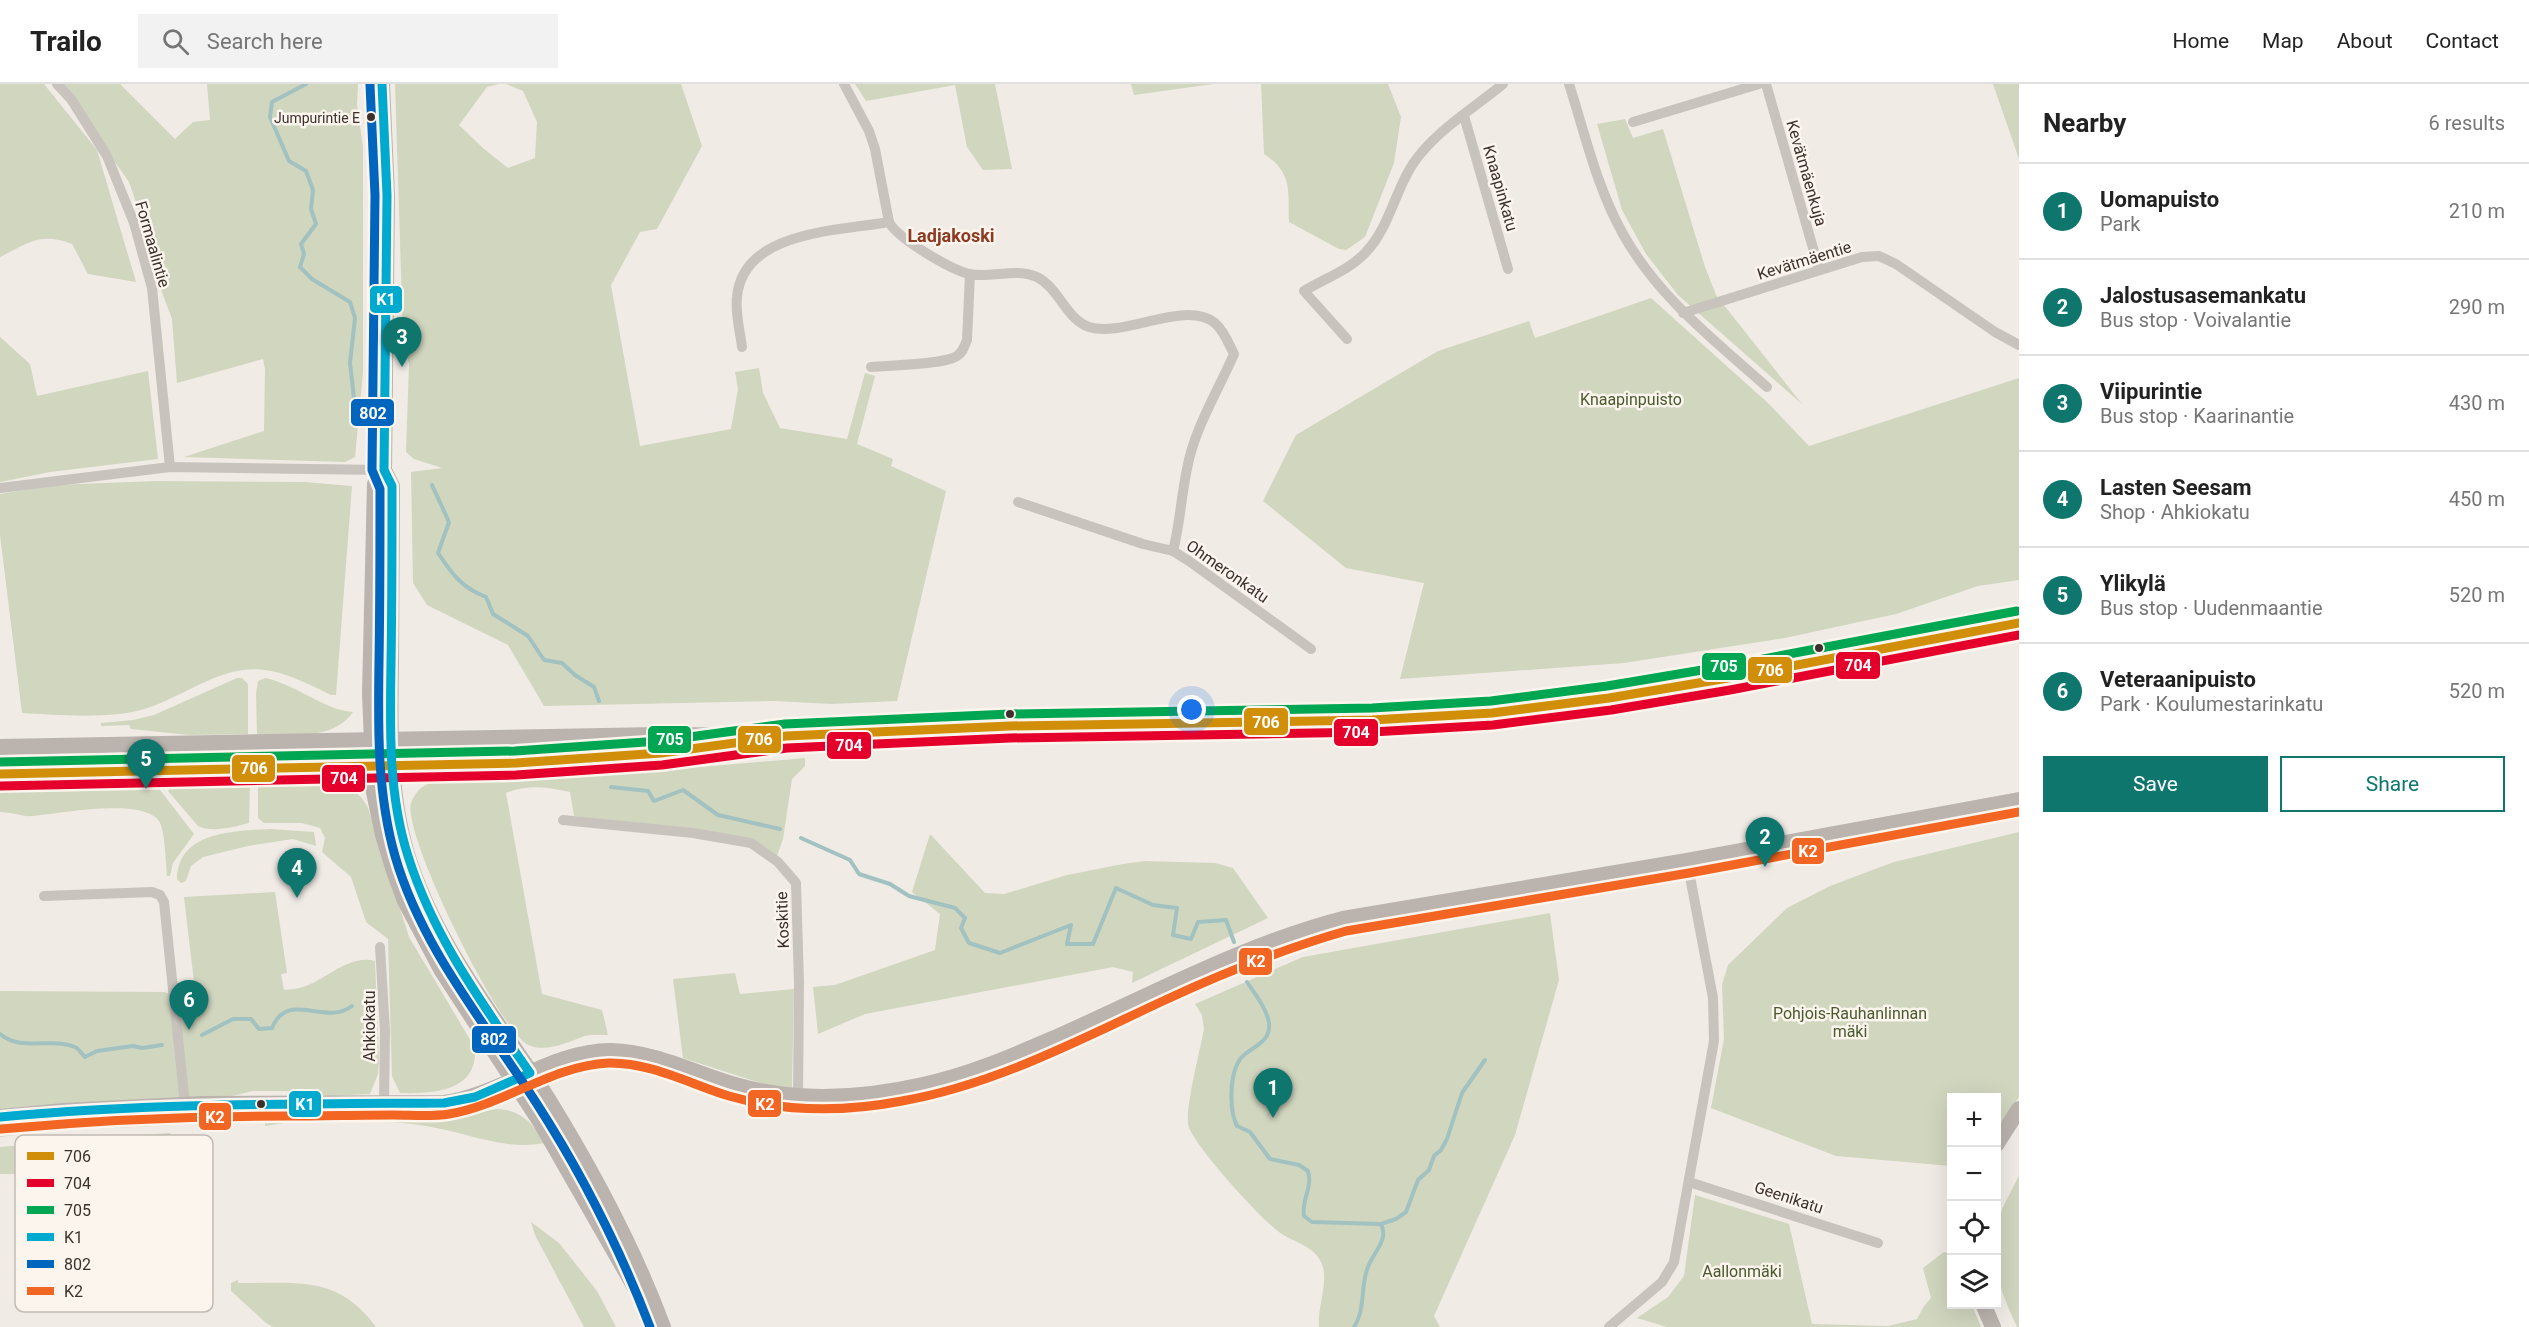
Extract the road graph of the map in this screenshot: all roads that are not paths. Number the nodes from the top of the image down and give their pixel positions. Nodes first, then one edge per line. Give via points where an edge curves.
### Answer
1 (57, 84) edge
2 (382, 84) edge
3 (844, 84) edge
4 (1503, 84) edge
5 (1569, 84) edge
6 (1759, 84) edge
7 (1766, 84) edge
8 (1464, 116) junction
9 (1633, 122) dead end
10 (889, 222) junction
11 (1508, 268) dead end
12 (1819, 269) junction
13 (970, 274) junction
14 (1683, 313) junction
15 (1347, 339) dead end
16 (2019, 345) edge
17 (742, 347) dead end
18 (871, 367) dead end
19 (1767, 387) dead end
20 (170, 467) junction
21 (384, 470) junction
22 (0, 488) edge
23 (1018, 502) dead end
24 (1173, 551) junction
25 (2019, 623) edge
26 (1311, 649) dead end
27 (786, 736) junction
28 (390, 741) junction
29 (372, 742) junction
30 (0, 747) edge
31 (373, 766) junction
32 (392, 766) junction
33 (0, 774) edge
34 (2019, 800) edge
35 (563, 820) dead end
36 (1687, 861) junction
37 (44, 896) dead end
38 (380, 947) dead end
39 (530, 1073) junction
40 (513, 1080) junction
41 (798, 1098) junction
42 (384, 1104) junction
43 (185, 1105) junction
44 (2019, 1109) edge
45 (0, 1118) edge
46 (2001, 1137) edge
47 (1689, 1182) junction
48 (1878, 1243) dead end
49 (1985, 1309) edge
50 (657, 1327) edge
51 (663, 1327) edge
52 (1609, 1327) edge
53 (1993, 1327) edge

1 - 20 street, Formaalintie via 107,156 137,234 152,288
2 - 21 main road via 387,195
3 - 10 street via 875,149
4 - 8 street
5 - 14 street via 1603,189 1622,233
6 - 9 street
7 - 12 street, Kevätmäenkuja
8 - 11 street, Knaapinkatu
8 - 15 street via 1413,164 1367,251 1304,291
10 - 13 street via 907,242
10 - 17 street via 798,237 761,253 739,285 737,309
12 - 14 street, Kevätmäentie
12 - 16 street, Kevätmäentie via 1879,256
13 - 18 street via 963,351 942,361
13 - 24 street via 1032,275 1051,288 1080,323 1091,328 1196,316 1215,324 1222,332 1234,354 1191,452
14 - 19 street
20 - 21 street
20 - 22 street
21 - 28 main road via 392,486
21 - 29 main road via 375,484
23 - 24 street, Ohmeronkatu
24 - 26 street, Ohmeronkatu
25 - 27 main road via 1707,682 1492,714 1372,720 1010,726
27 - 28 main road
27 - 32 main road via 583,760
28 - 29 main road
28 - 32 main road
29 - 30 main road
29 - 31 main road
31 - 32 main road
31 - 33 main road
31 - 40 main road via 383,835 405,901 442,970
32 - 39 main road via 402,835 416,880 477,997
34 - 36 main road
35 - 41 street, Koskitie via 751,843 778,862 796,883
36 - 41 main road via 1311,927 1226,959 960,1077 879,1093
36 - 47 street via 1715,1013 1712,1057
37 - 43 street via 152,892 160,895 164,902
38 - 42 street, Ahkiokatu
39 - 40 main road
39 - 41 main road via 582,1055 624,1052 766,1094
39 - 51 main road via 610,1205
40 - 42 main road via 464,1100
40 - 50 main road via 564,1161
42 - 43 main road
43 - 45 main road
44 - 46 main road
47 - 48 street, Geenikatu
47 - 52 street via 1669,1273
49 - 53 main road

